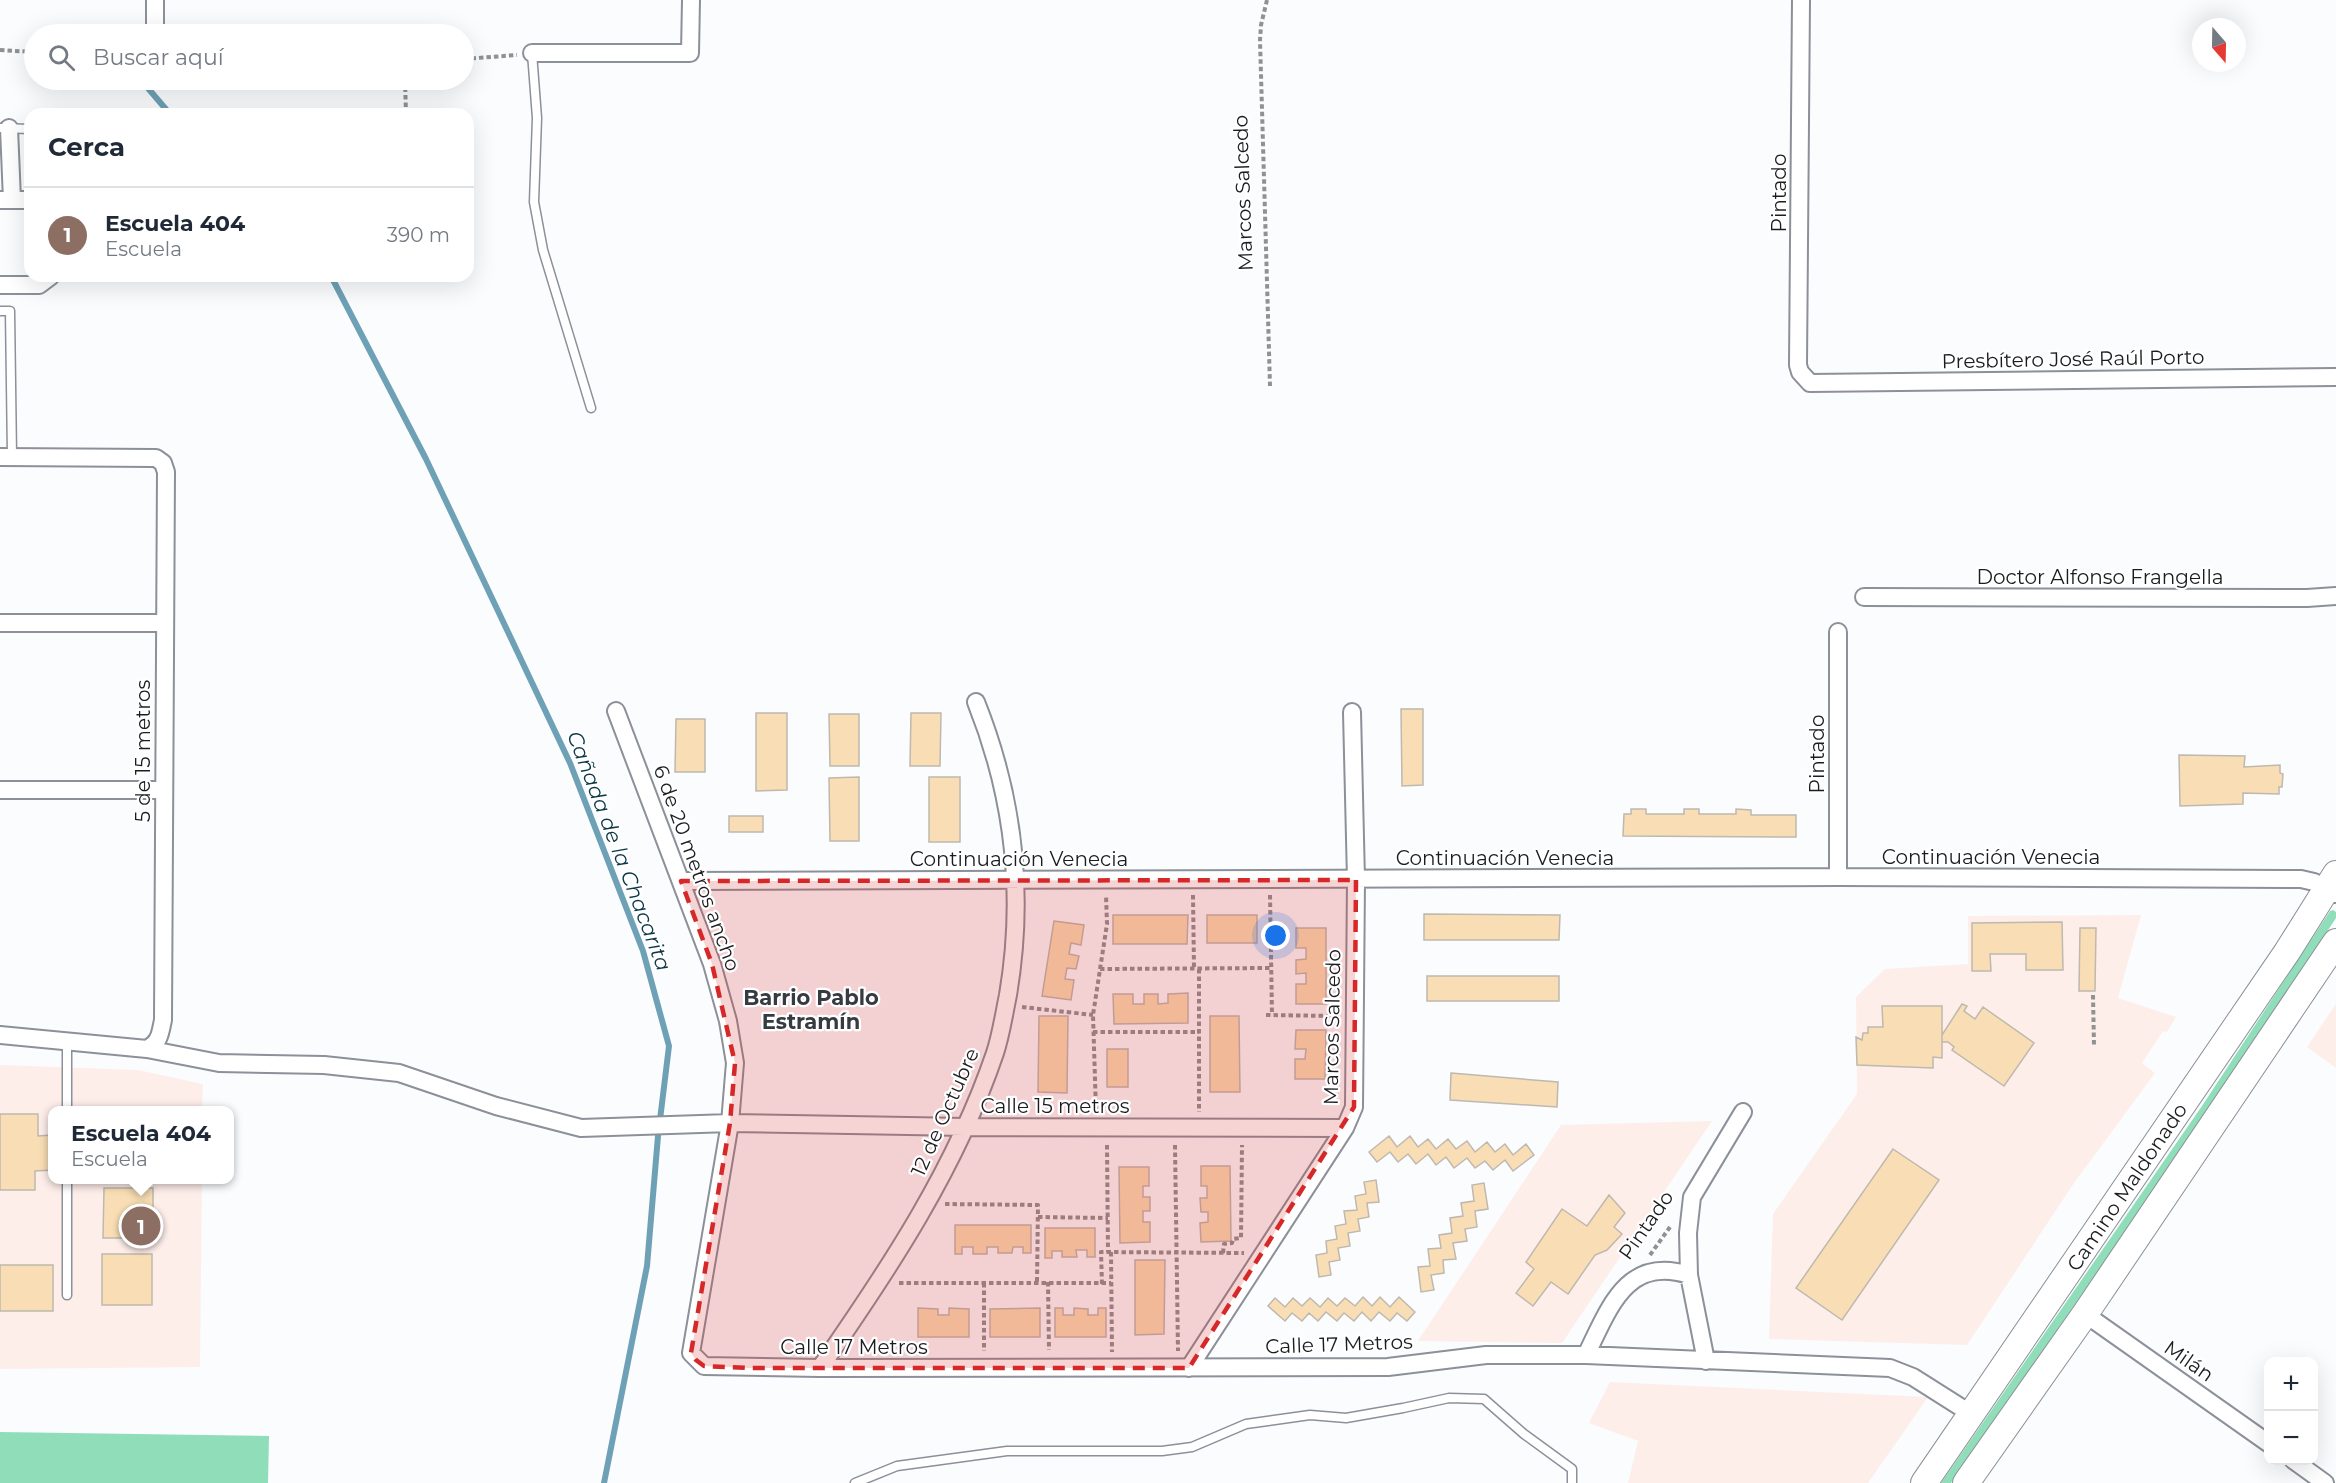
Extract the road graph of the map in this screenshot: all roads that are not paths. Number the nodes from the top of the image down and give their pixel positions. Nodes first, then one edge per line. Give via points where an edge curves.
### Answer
1 (155, 0) edge
2 (691, 0) edge
3 (1801, 0) edge
4 (156, 24) edge
5 (532, 53) joint
6 (4, 128) edge
7 (24, 129) edge
8 (6, 200) edge
9 (24, 200) edge
10 (45, 282) edge
11 (0, 285) edge
12 (0, 311) edge
13 (2336, 376) edge
14 (1810, 383) joint
15 (591, 408) dead end
16 (6, 457) edge
17 (2336, 596) edge
18 (1864, 597) dead end
19 (0, 623) edge
20 (165, 623) junction
21 (1838, 632) dead end
22 (976, 702) dead end
23 (616, 711) dead end
24 (1352, 712) dead end
25 (0, 790) edge
26 (164, 790) junction
27 (1838, 877) junction
28 (1017, 880) junction
29 (1356, 880) junction
30 (681, 881) junction
31 (2333, 886) edge
32 (2336, 942) edge
33 (0, 1035) edge
34 (67, 1040) junction
35 (153, 1044) junction
36 (67, 1106) edge
37 (1743, 1113) dead end
38 (730, 1123) junction
39 (966, 1127) junction
40 (1344, 1128) junction
41 (67, 1184) edge
42 (1689, 1275) junction
43 (67, 1296) dead end
44 (2085, 1314) junction
45 (1586, 1355) junction
46 (696, 1360) joint
47 (1706, 1361) junction
48 (820, 1368) junction
49 (1184, 1368) junction
50 (1972, 1415) junction
51 (2264, 1440) edge
52 (2299, 1465) edge
53 (855, 1483) edge
54 (1572, 1483) edge
55 (1924, 1483) edge
56 (1966, 1483) edge
57 (2325, 1483) edge

1 - 4 street
2 - 5 street via 690,53
3 - 14 street, Pintado via 1798,365
5 - 15 lane via 537,118 534,202 543,250
6 - 7 lane
6 - 8 street
8 - 9 street
10 - 11 street
12 - 16 lane via 10,311
13 - 14 street, Presbítero José Raúl Porto
16 - 20 street, 5 de 15 metros via 156,458 163,463
17 - 18 street, Doctor Alfonso Frangella
19 - 20 street
20 - 26 street, 5 de 15 metros
21 - 27 street, Pintado
22 - 28 street, 12 de Octubre via 991,739 1001,782
23 - 30 street, 6 de 20 metros ancho
24 - 29 street, Marcos Salcedo
25 - 26 street
26 - 35 street, 5 de 15 metros via 162,1020
27 - 29 street, Continuación Venecia
27 - 31 street, Continuación Venecia via 2301,879
28 - 29 street, Continuación Venecia
28 - 30 street, Continuación Venecia
28 - 39 street, 12 de Octubre via 1015,954 1006,1004 996,1051
29 - 40 street, Marcos Salcedo via 1354,1107
30 - 38 street, 6 de 20 metros ancho via 712,963 728,1021 735,1063
31 - 50 main road, Camino Maldonado
32 - 44 main road, Camino Maldonado
33 - 34 street, Calle 15 metros
34 - 35 street, Calle 15 metros
34 - 36 lane
35 - 38 street, Calle 15 metros via 219,1064 324,1065 399,1073 496,1106 581,1128
37 - 42 street, Pintado via 1692,1197
38 - 39 street, Calle 15 metros
38 - 46 street, 6 de 20 metros ancho via 692,1353
39 - 40 street, Calle 15 metros
39 - 48 street, 12 de Octubre via 914,1227
40 - 49 street, Marcos Salcedo
41 - 43 lane
42 - 45 street, Pintado via 1664,1270 1634,1278 1610,1307
42 - 47 street, Pintado
44 - 51 street, Milán
44 - 56 main road, Camino Maldonado
45 - 47 street, Calle 17 Metros
45 - 49 street, Calle 17 Metros via 1486,1355 1388,1367
46 - 48 street, Calle 17 Metros via 704,1366
47 - 50 street, Calle 17 Metros via 1890,1368 1913,1377
48 - 49 street, Calle 17 Metros
50 - 55 main road, Camino Maldonado
52 - 57 street
53 - 54 lane via 897,1466 1007,1451 1162,1451 1192,1447 1246,1424 1310,1415 1346,1418 1449,1398 1484,1399 1572,1469

